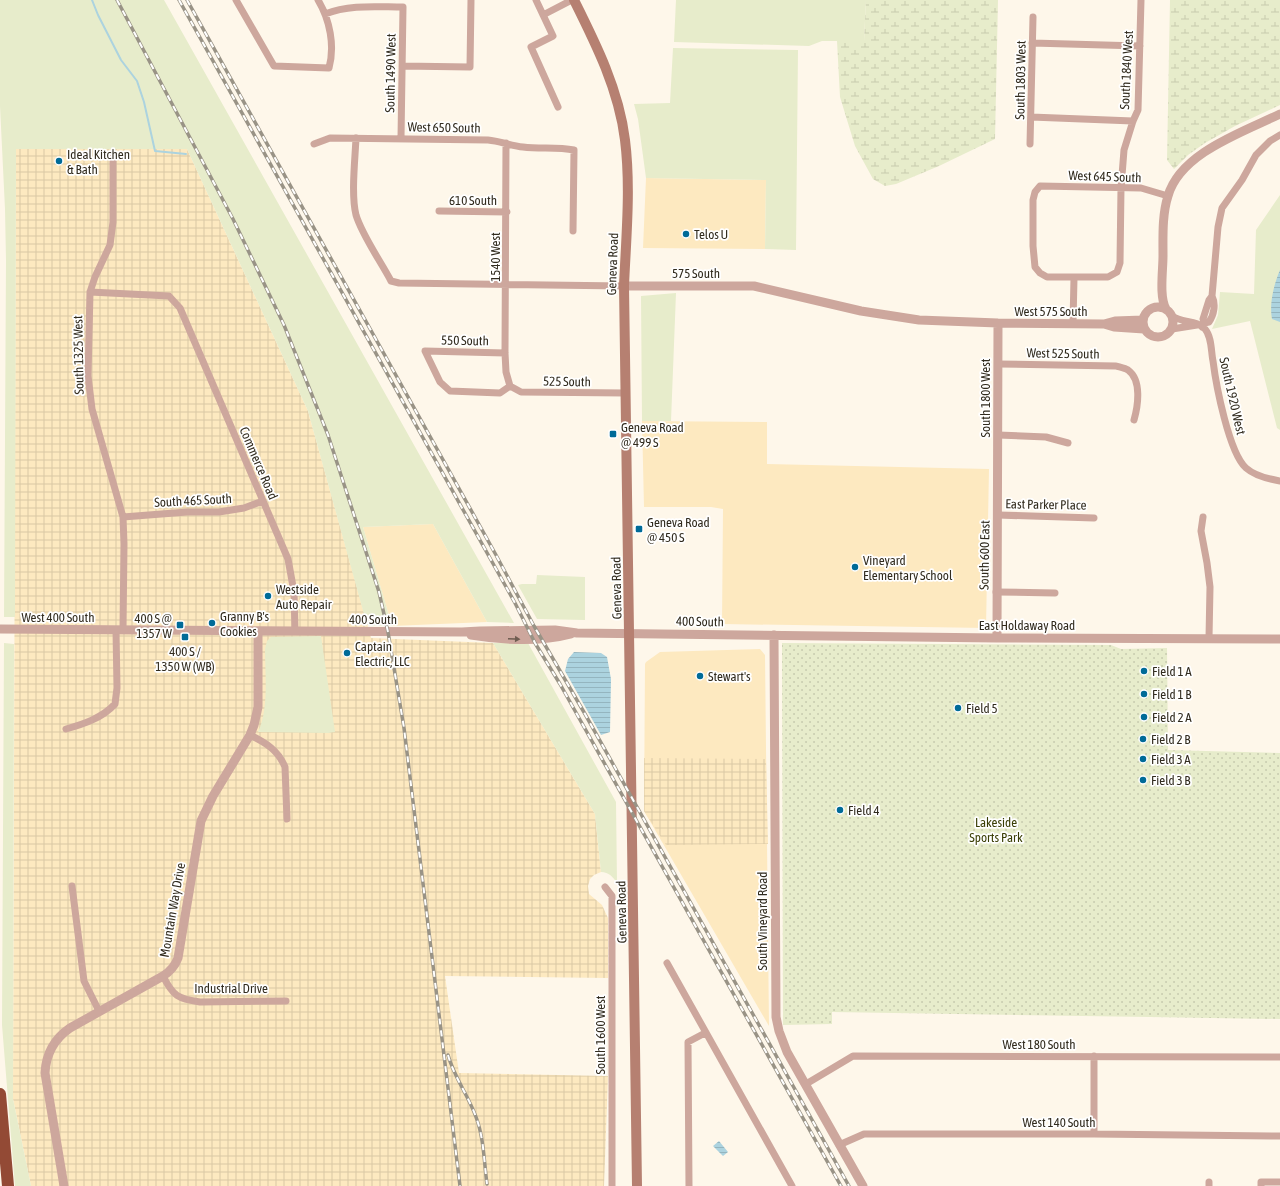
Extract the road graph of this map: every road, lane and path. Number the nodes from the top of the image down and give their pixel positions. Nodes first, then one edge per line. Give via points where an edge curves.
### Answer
1 (236, 0) edge
2 (318, 0) edge
3 (472, 0) edge
4 (536, 0) edge
5 (573, 0) edge
6 (1141, 0) edge
7 (325, 14) junction
8 (543, 15) junction
9 (1033, 17) dead end
10 (1032, 43) junction
11 (1140, 46) junction
12 (402, 66) junction
13 (558, 107) dead end
14 (1280, 114) edge
15 (1031, 117) junction
16 (1133, 121) junction
17 (1280, 135) edge
18 (356, 138) junction
19 (401, 138) junction
20 (506, 143) junction
21 (314, 144) dead end
22 (1030, 144) dead end
23 (113, 153) dead end
24 (1121, 188) junction
25 (1168, 196) junction
26 (439, 211) dead end
27 (507, 212) junction
28 (573, 231) dead end
29 (1074, 278) junction
30 (506, 284) junction
31 (624, 286) junction
32 (1161, 287) junction
33 (90, 292) junction
34 (1153, 308) junction
35 (1169, 313) junction
36 (998, 323) junction
37 (1073, 323) junction
38 (1144, 324) junction
39 (1201, 325) junction
40 (1172, 329) junction
41 (505, 353) junction
42 (998, 364) junction
43 (510, 386) junction
44 (625, 394) junction
45 (1134, 420) dead end
46 (998, 436) junction
47 (1068, 444) dead end
48 (998, 473) joint
49 (1280, 481) edge
50 (262, 501) junction
51 (998, 515) junction
52 (123, 517) junction
53 (1203, 517) dead end
54 (1094, 518) dead end
55 (996, 592) junction
56 (1055, 593) dead end
57 (0, 629) edge
58 (119, 630) junction
59 (258, 631) junction
60 (295, 632) junction
61 (630, 633) junction
62 (774, 635) junction
63 (997, 638) junction
64 (1209, 638) junction
65 (1280, 639) edge
66 (66, 729) dead end
67 (250, 735) junction
68 (287, 819) dead end
69 (72, 886) dead end
70 (605, 887) dead end
71 (667, 964) dead end
72 (163, 976) junction
73 (286, 1001) dead end
74 (99, 1011) junction
75 (705, 1033) junction
76 (1094, 1056) junction
77 (1280, 1057) edge
78 (806, 1084) junction
79 (0, 1094) edge
80 (1094, 1134) junction
81 (1280, 1136) edge
82 (840, 1145) junction
83 (1280, 1182) edge
84 (791, 1184) edge
85 (8, 1186) edge
86 (64, 1186) edge
87 (612, 1186) edge
88 (637, 1186) edge
89 (689, 1186) edge
90 (783, 1186) edge
91 (863, 1186) edge
92 (1261, 1186) edge

1 - 7 street via 274,66 329,68 332,56 331,42
2 - 7 street
3 - 12 street via 470,67
4 - 8 street
5 - 8 street
5 - 31 main road, Geneva Road via 602,59 616,99 625,139 628,185
6 - 11 street, South 1840 West
7 - 12 street, South 1490 West via 357,7 403,7
8 - 13 street via 553,36 531,47
9 - 10 street, South 1803 West
10 - 11 street
10 - 15 street, South 1803 West
11 - 16 street, South 1840 West via 1138,110
12 - 19 street, South 1490 West
14 - 25 street via 1211,147 1189,163
15 - 16 street
15 - 22 street, South 1803 West
16 - 24 street, South 1840 West via 1124,150
17 - 39 street via 1256,155 1222,208 1218,227 1212,315 1209,322
18 - 19 street, West 650 South
18 - 21 street, West 650 South via 330,138
18 - 30 street, 575 South via 356,215 391,281
19 - 20 street, West 650 South via 488,140
20 - 27 street, 1540 West
20 - 28 street, West 650 South via 521,147 574,150
23 - 33 street, South 1325 West via 113,222 110,245
24 - 25 street, West 645 South via 1141,188
24 - 29 street, South 1840 West via 1120,263 1117,272 1108,277
24 - 29 street, West 645 South via 1040,186 1035,192 1035,267 1047,277
25 - 32 street via 1164,212
26 - 27 street, 610 South
27 - 30 street, 1540 West
29 - 37 street
30 - 31 street, 575 South
30 - 41 street, 1540 West
31 - 36 street, 575 South via 754,286 868,312 919,320
31 - 44 main road, Geneva Road
32 - 34 street
32 - 35 street via 1163,304
33 - 50 street, Commerce Road via 169,296 180,308
33 - 52 street, South 1325 West via 88,376 92,409
34 - 35 street via 1161,308
34 - 38 street via 1145,315
35 - 39 street via 1182,321 1192,321
35 - 40 street via 1173,321
36 - 37 street, West 575 South
36 - 42 street, South 1800 West
37 - 38 street, West 575 South via 1104,324 1115,321
38 - 40 street via 1150,335 1160,337
39 - 40 street
39 - 49 street, South 1920 West via 1209,338 1230,439 1236,455 1246,468 1263,478
41 - 43 street, 1540 West
41 - 43 street, 550 South via 425,352 440,382 450,391 500,393
42 - 45 street, West 525 South via 1116,366 1128,370 1135,379 1137,390
42 - 46 street, South 1800 West
43 - 44 street, 525 South via 521,392
44 - 61 main road, Geneva Road
46 - 47 street via 1046,437
46 - 48 street, South 1800 West
48 - 51 street, South 600 East
50 - 52 street, South 465 South via 244,508 220,512
50 - 60 street, Commerce Road via 288,559 294,592
51 - 54 street, East Parker Place
51 - 55 street, South 600 East
52 - 58 street, South 1325 West
53 - 64 street via 1201,531 1210,587
55 - 56 street
55 - 63 street, South 600 East
57 - 58 street, West 400 South
58 - 59 street, 400 South
58 - 66 street, South 1325 West via 115,704 101,715
59 - 60 street, 400 South
59 - 67 street, Mountain Way Drive via 258,707
60 - 61 street, 400 South via 555,630 577,633
61 - 62 street, 400 South
61 - 88 main road, Geneva Road
62 - 63 street, East Holdaway Road
62 - 78 street, South Vineyard Road via 776,1017 787,1052
63 - 64 street, East Holdaway Road
64 - 65 street, East Holdaway Road
67 - 68 street via 270,746 282,759 285,767
67 - 72 street, Mountain Way Drive via 201,821 178,958 172,970
69 - 74 street via 84,981
70 - 87 street, South 1600 West via 612,896
71 - 75 street
72 - 73 street, Industrial Drive via 175,995 187,1000
72 - 74 street, Mountain Way Drive
74 - 86 street, Mountain Way Drive via 60,1036 50,1049 46,1065 47,1086
75 - 84 street
75 - 89 street via 688,1042
76 - 77 street, West 180 South
76 - 78 street, West 180 South via 853,1056
76 - 80 street
78 - 82 street, South Vineyard Road
79 - 85 highway
80 - 81 street, West 140 South
80 - 82 street, West 140 South via 864,1134
82 - 91 street, South Vineyard Road
83 - 92 street via 1261,1182
84 - 90 street

